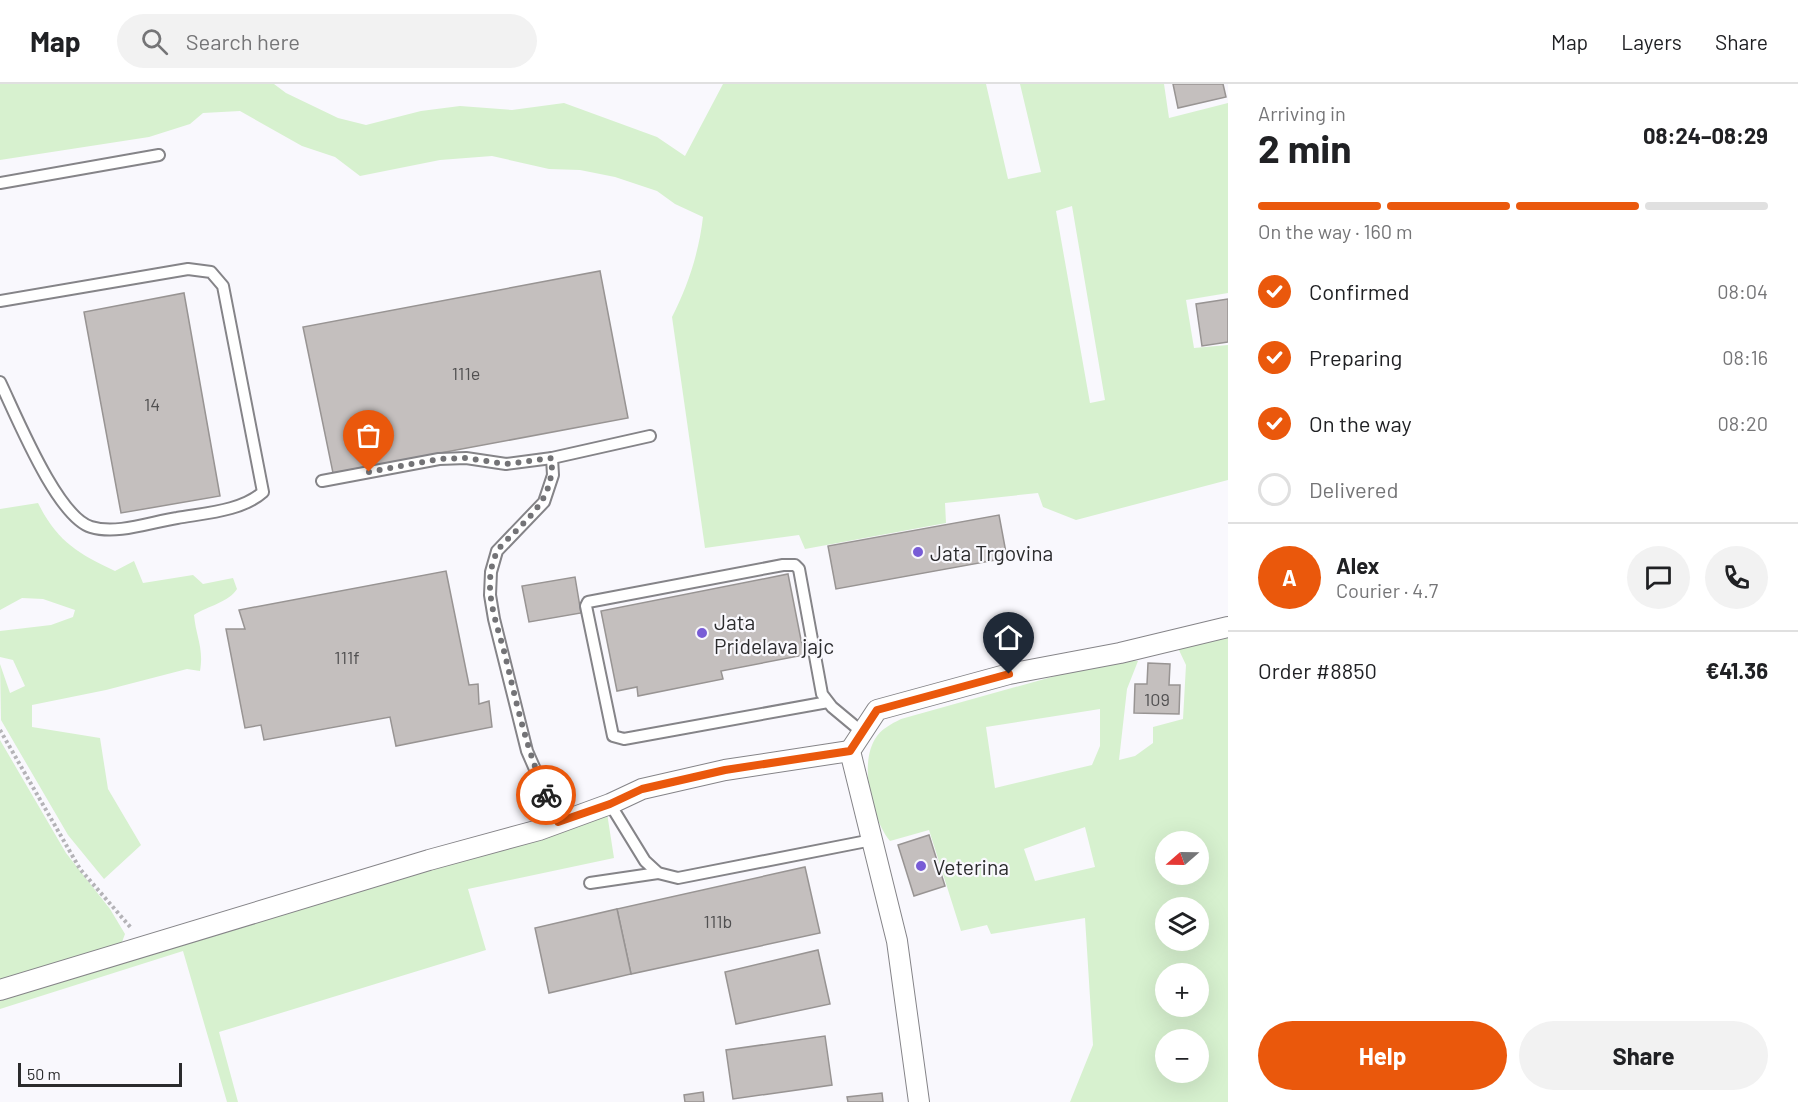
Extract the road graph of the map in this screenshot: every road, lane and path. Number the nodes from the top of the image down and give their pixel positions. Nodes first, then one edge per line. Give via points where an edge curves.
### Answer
1 (159, 155) dead end
2 (0, 183) edge
3 (0, 301) edge
4 (0, 382) edge
5 (650, 436) dead end
6 (552, 458) junction
7 (322, 481) dead end
8 (1228, 627) edge
9 (828, 702) junction
10 (0, 730) edge
11 (862, 732) junction
12 (850, 751) junction
13 (610, 804) junction
14 (558, 822) junction
15 (872, 840) junction
16 (658, 873) junction
17 (590, 883) dead end
18 (147, 945) junction
19 (0, 990) edge
20 (918, 1102) edge

1 - 2 lane
3 - 4 lane via 188,268 211,272 223,286 263,492 253,501 195,515 111,530 89,527 53,491
5 - 6 lane
6 - 7 lane via 506,464 466,458 439,459
6 - 14 lane via 553,475 543,502 497,551 490,595 527,751
8 - 11 street via 1009,674 877,710
9 - 9 lane via 822,694 799,569 795,565 588,602 586,606 613,736 624,739
9 - 11 lane
10 - 18 path via 80,869
11 - 12 street
12 - 13 street via 715,772 642,789
12 - 15 street
13 - 14 street
13 - 16 lane via 645,861
14 - 18 street
15 - 16 lane via 678,878
15 - 20 street via 904,976
16 - 17 lane
18 - 19 street

